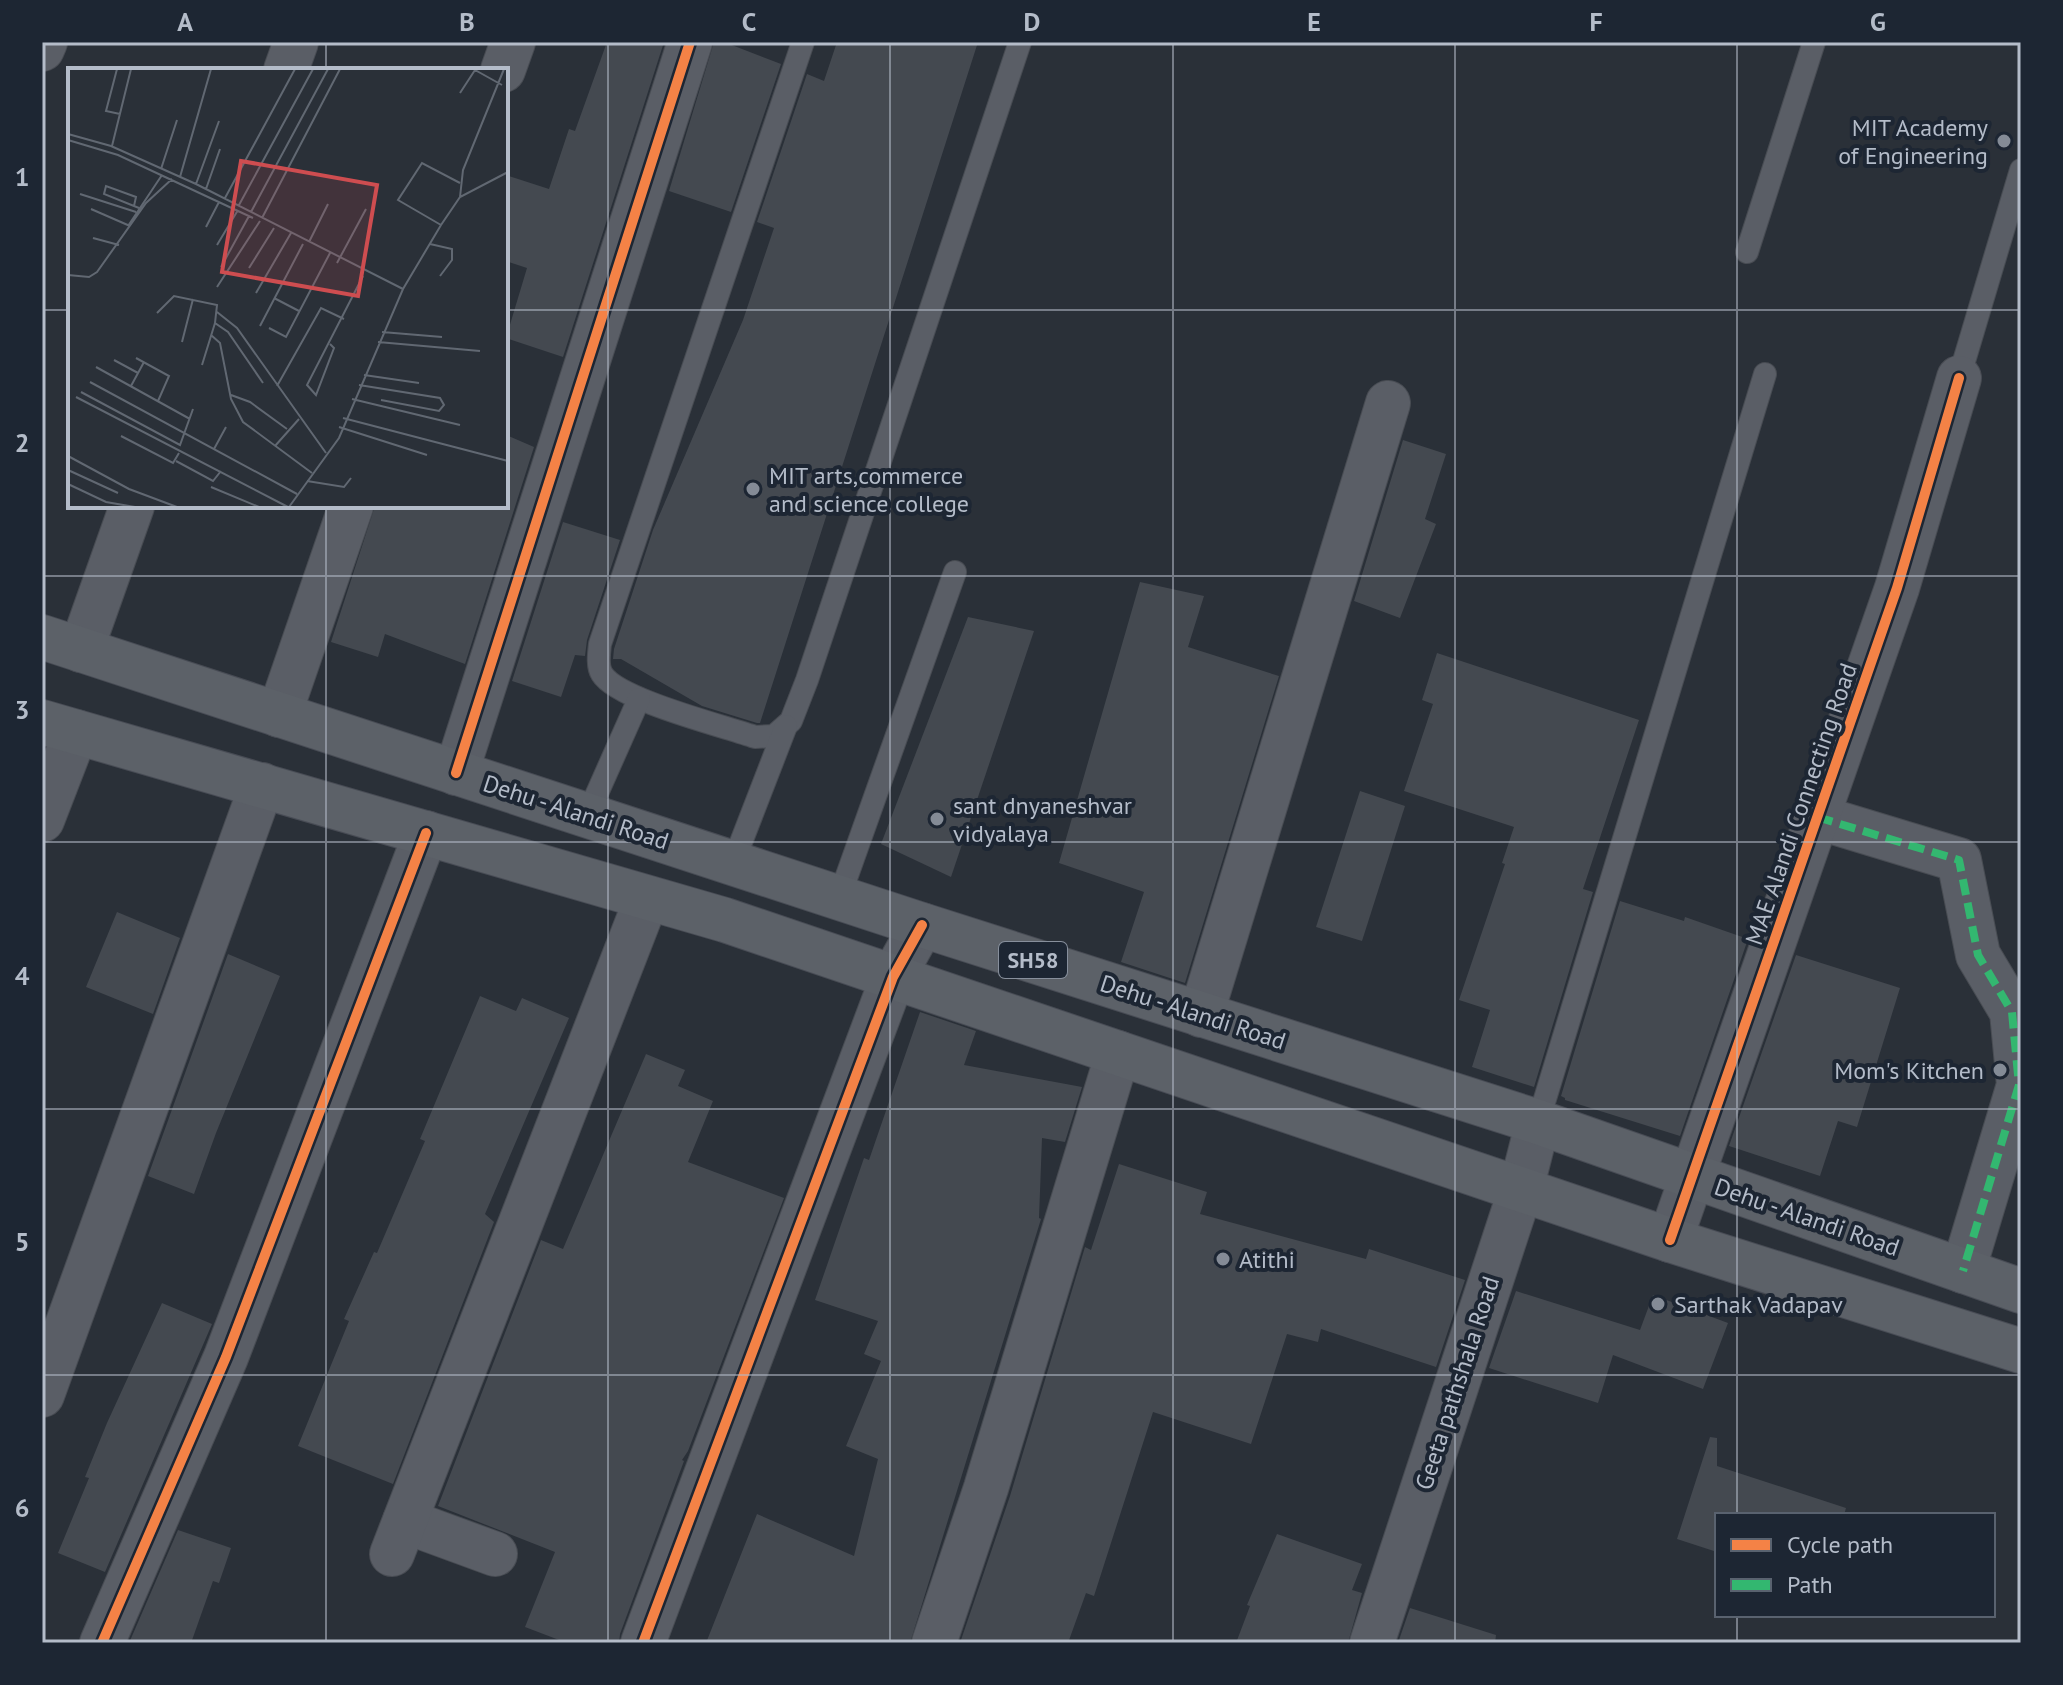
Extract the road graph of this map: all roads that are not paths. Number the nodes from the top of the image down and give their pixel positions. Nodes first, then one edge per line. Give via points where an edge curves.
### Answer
1 (45, 42) edge
2 (296, 42) edge
3 (513, 42) edge
4 (690, 42) edge
5 (803, 42) edge
6 (1020, 42) edge
7 (1814, 42) edge
8 (42, 49) edge
9 (287, 68) edge
10 (504, 68) edge
11 (2021, 170) edge
12 (1747, 252) dead end
13 (1765, 374) dead end
14 (1959, 378) joint
15 (1388, 403) dead end
16 (131, 508) edge
17 (350, 508) edge
18 (955, 572) dead end
19 (61, 643) edge
20 (639, 699) junction
21 (279, 715) junction
22 (786, 725) junction
23 (59, 727) edge
24 (456, 773) junction
25 (262, 785) junction
26 (587, 816) junction
27 (1817, 817) junction
28 (42, 820) edge
29 (426, 833) junction
30 (733, 863) junction
31 (647, 898) junction
32 (839, 898) junction
33 (922, 925) junction
34 (893, 977) junction
35 (1201, 1015) junction
36 (1118, 1053) junction
37 (1538, 1122) junction
38 (1692, 1178) junction
39 (1521, 1189) junction
40 (1670, 1240) junction
41 (1963, 1271) junction
42 (2021, 1291) edge
43 (2021, 1351) edge
44 (42, 1395) edge
45 (495, 1554) dead end
46 (102, 1643) edge
47 (643, 1643) edge
48 (934, 1643) edge
49 (1372, 1643) edge

1 - 8 street
2 - 9 street
3 - 10 street
4 - 24 street
5 - 20 lane via 600,644 601,673
6 - 22 lane via 807,680
7 - 12 lane
11 - 14 lane, MAE Alandi Connecting Road
13 - 37 lane
14 - 27 street, MAE Alandi Connecting Road via 1897,588
15 - 35 street
16 - 19 street
17 - 21 street
18 - 32 lane
19 - 21 main road, Dehu - Alandi Road / SH58
20 - 22 lane via 755,737 774,736
20 - 26 lane
21 - 24 main road, Dehu - Alandi Road / SH58
22 - 30 lane
23 - 25 main road, SH58
23 - 28 street
24 - 26 main road, Dehu - Alandi Road / SH58
25 - 29 main road, SH58
25 - 44 street
26 - 30 main road, Dehu - Alandi Road / SH58
27 - 38 street, MAE Alandi Connecting Road
27 - 41 street via 1959,860 1978,955 2012,1012 2019,1085
29 - 31 main road, SH58
29 - 46 street via 226,1357
30 - 32 main road, Dehu - Alandi Road / SH58
31 - 34 main road, SH58
31 - 45 street via 398,1538
32 - 33 main road, Dehu - Alandi Road / SH58
33 - 34 street
33 - 35 main road, Dehu - Alandi Road / SH58
34 - 36 main road, SH58
34 - 47 street
35 - 37 main road, Dehu - Alandi Road / SH58
36 - 39 main road, SH58
36 - 48 street
37 - 38 main road, Dehu - Alandi Road / SH58
37 - 39 street, Geeta pathshala Road
38 - 40 street, MAE Alandi Connecting Road
38 - 41 main road, Dehu - Alandi Road / SH58
39 - 40 main road, SH58
39 - 49 street, Geeta pathshala Road
40 - 43 main road, SH58
41 - 42 main road, Dehu - Alandi Road / SH58

